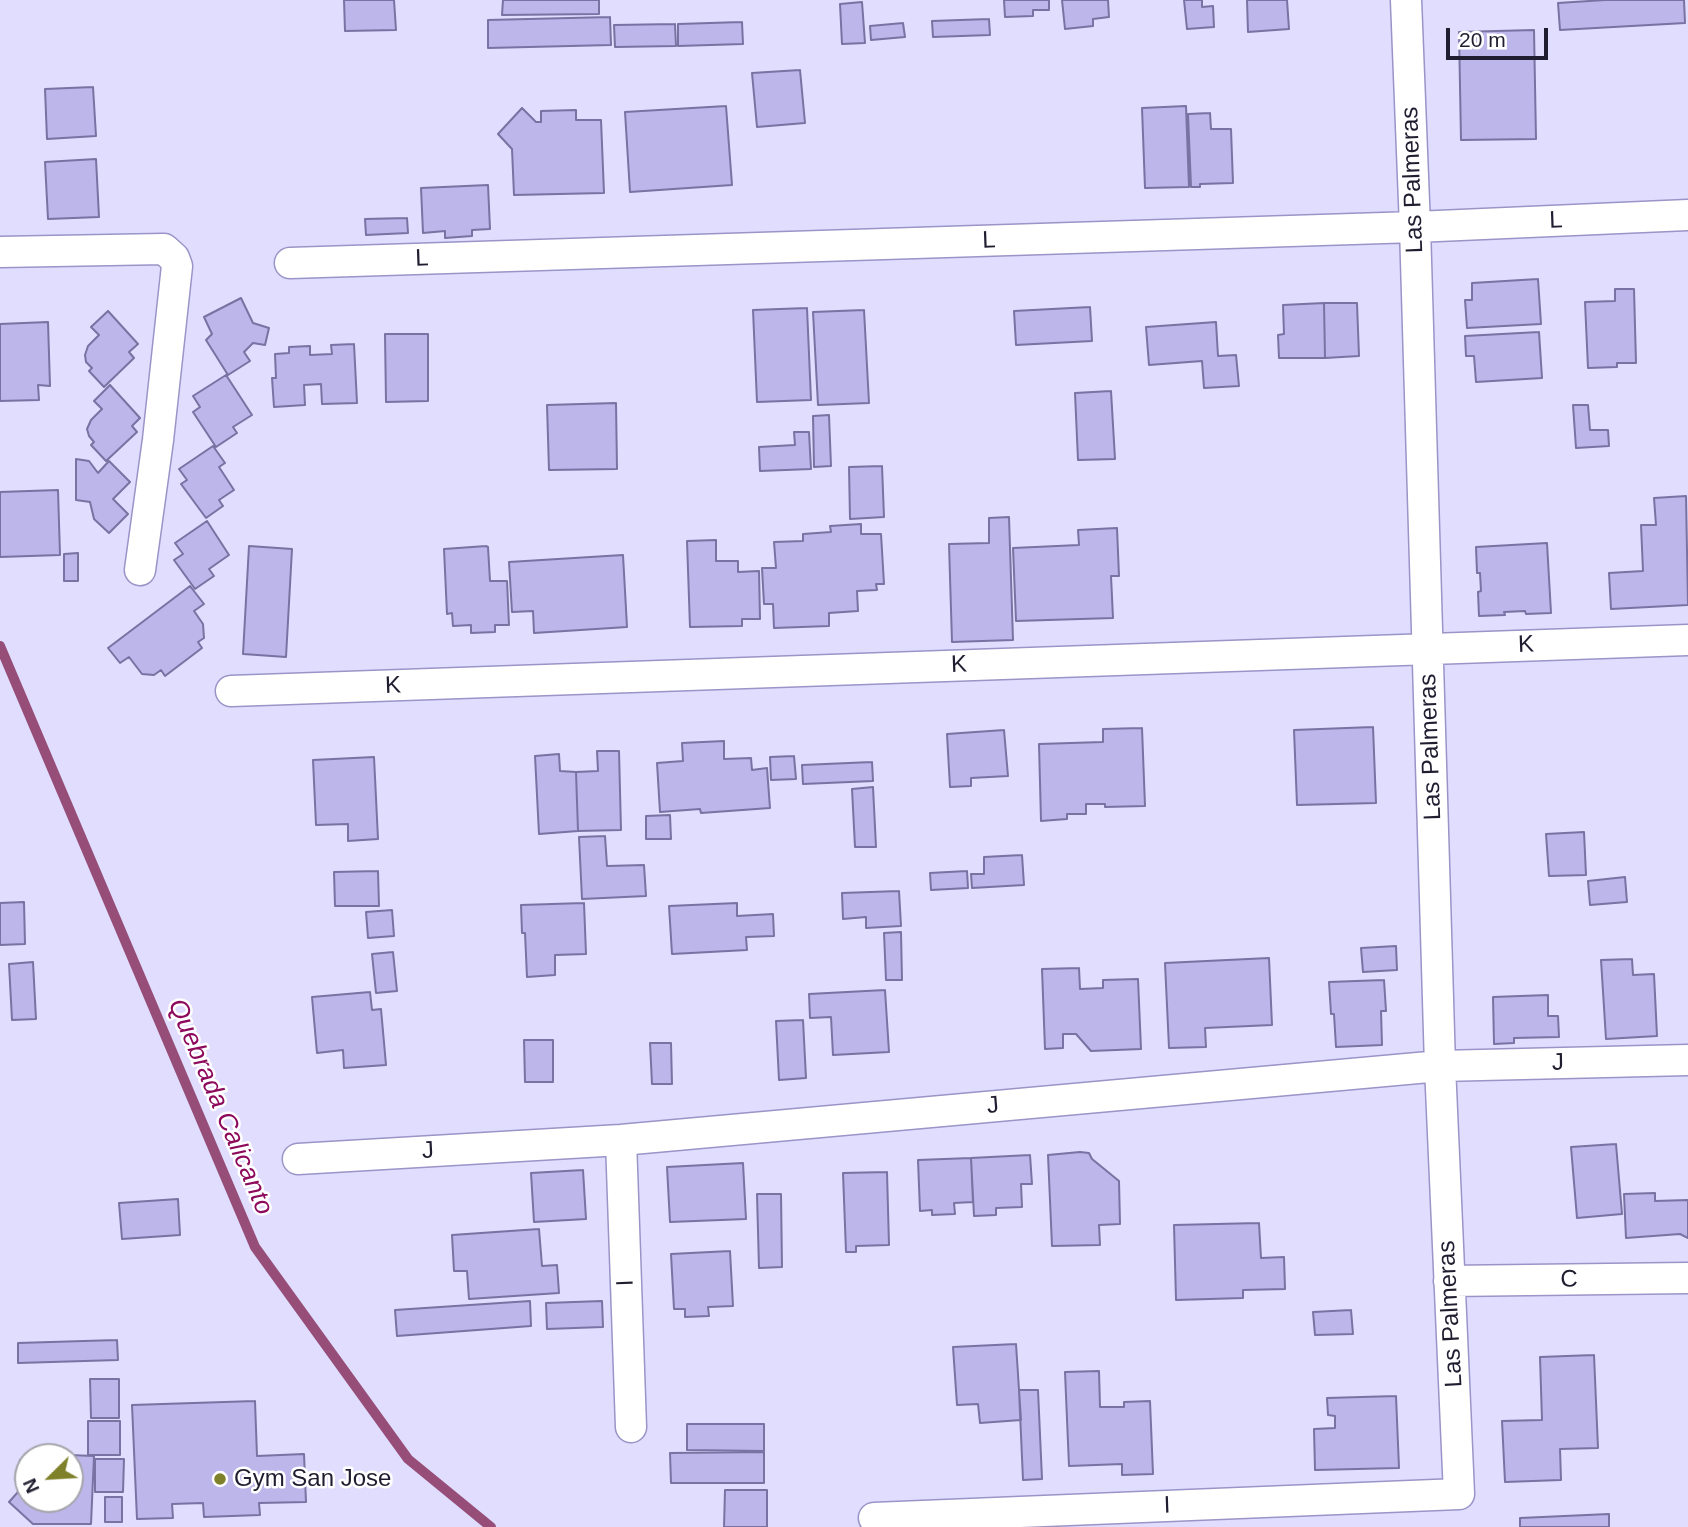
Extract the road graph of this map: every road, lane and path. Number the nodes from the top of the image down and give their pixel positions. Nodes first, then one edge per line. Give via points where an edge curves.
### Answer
1 (1406, 0) edge
2 (1688, 215) edge
3 (1415, 227) junction
4 (0, 252) edge
5 (290, 263) dead end
6 (139, 570) dead end
7 (1688, 640) edge
8 (1428, 648) junction
9 (231, 691) dead end
10 (1688, 1060) edge
11 (1440, 1066) junction
12 (621, 1140) junction
13 (298, 1159) dead end
14 (1688, 1278) edge
15 (1449, 1282) junction
16 (631, 1427) dead end
17 (1459, 1494) joint
18 (874, 1518) dead end

1 - 3 street, Las Palmeras
2 - 3 street, L
3 - 5 street, L
3 - 8 street, Las Palmeras
4 - 6 street via 164,249 177,266
7 - 8 street, K
8 - 9 street, K
8 - 11 street, Las Palmeras
10 - 11 street, J
11 - 12 street, J
11 - 15 street, Las Palmeras
12 - 13 street, J
12 - 16 street, I
14 - 15 street, C
15 - 17 street, Las Palmeras
17 - 18 street, I

